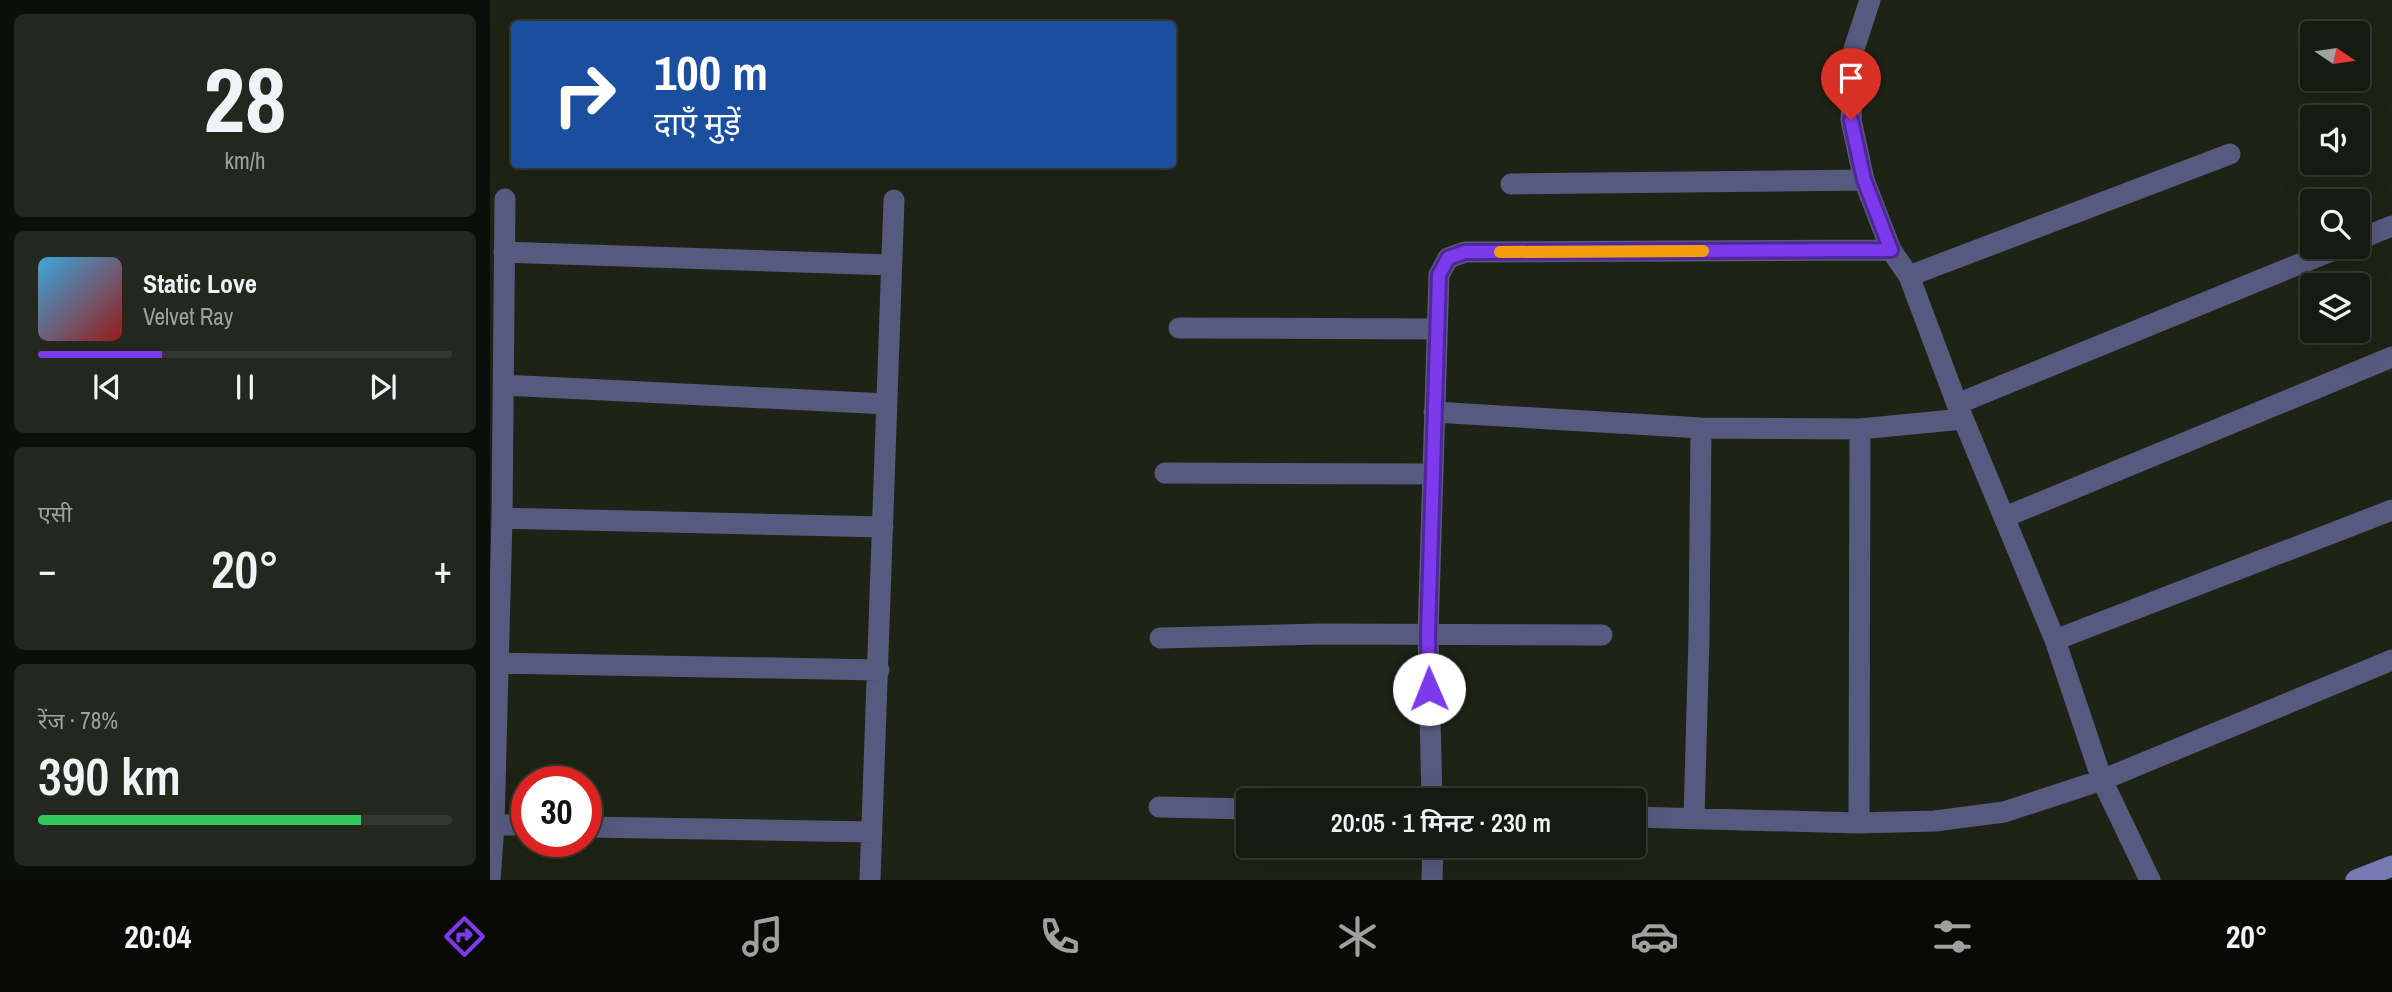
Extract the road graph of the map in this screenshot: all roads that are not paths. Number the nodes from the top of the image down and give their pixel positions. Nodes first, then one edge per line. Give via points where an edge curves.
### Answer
1 (1870, 0) edge
2 (2230, 154) dead end
3 (1864, 180) junction
4 (1511, 184) dead end
5 (505, 199) dead end
6 (894, 200) dead end
7 (2392, 226) edge
8 (2370, 235) edge
9 (1891, 250) junction
10 (504, 252) junction
11 (2313, 259) edge
12 (891, 265) junction
13 (1909, 276) junction
14 (1179, 328) dead end
15 (1437, 329) junction
16 (2392, 357) edge
17 (502, 385) junction
18 (887, 404) junction
19 (1434, 411) junction
20 (1960, 412) junction
21 (1701, 428) junction
22 (1860, 429) junction
23 (1165, 473) dead end
24 (1433, 474) junction
25 (2392, 510) edge
26 (2005, 517) junction
27 (502, 518) junction
28 (883, 527) junction
29 (1428, 634) junction
30 (1602, 635) dead end
31 (1160, 638) dead end
32 (2055, 640) junction
33 (2392, 660) edge
34 (497, 663) junction
35 (879, 670) junction
36 (2102, 780) junction
37 (1432, 788) edge
38 (1160, 807) dead end
39 (1236, 809) edge
40 (1646, 817) edge
41 (1694, 818) junction
42 (1859, 823) junction
43 (494, 825) junction
44 (511, 825) edge
45 (602, 827) edge
46 (872, 832) junction
47 (1433, 858) edge
48 (2392, 866) edge
49 (490, 880) edge
50 (870, 880) edge
51 (1432, 880) edge
52 (2150, 880) edge
53 (2356, 880) edge

1 - 3 street via 1854,49 1851,120
2 - 13 street
3 - 4 street
3 - 9 street
5 - 10 street
6 - 12 street
7 - 8 street
9 - 13 street
9 - 15 street via 1465,252 1448,258 1439,275
10 - 12 street
10 - 17 street
11 - 20 street
12 - 18 street
13 - 20 street
14 - 15 street
15 - 19 street
16 - 26 street
17 - 18 street
17 - 27 street
18 - 28 street
19 - 21 street
19 - 24 street
20 - 22 street
20 - 26 street
21 - 22 street
21 - 41 street
22 - 42 street
23 - 24 street
24 - 29 street
25 - 32 street
26 - 32 street
27 - 28 street
27 - 34 street
28 - 35 street
29 - 30 street
29 - 31 street
29 - 37 street
32 - 36 street
33 - 36 street
34 - 35 street
34 - 43 street
35 - 46 street
36 - 42 street via 2004,813
36 - 52 street
38 - 39 street
40 - 41 street
41 - 42 street
43 - 44 street
43 - 49 street
45 - 46 street
46 - 50 street
47 - 51 street
48 - 53 street

